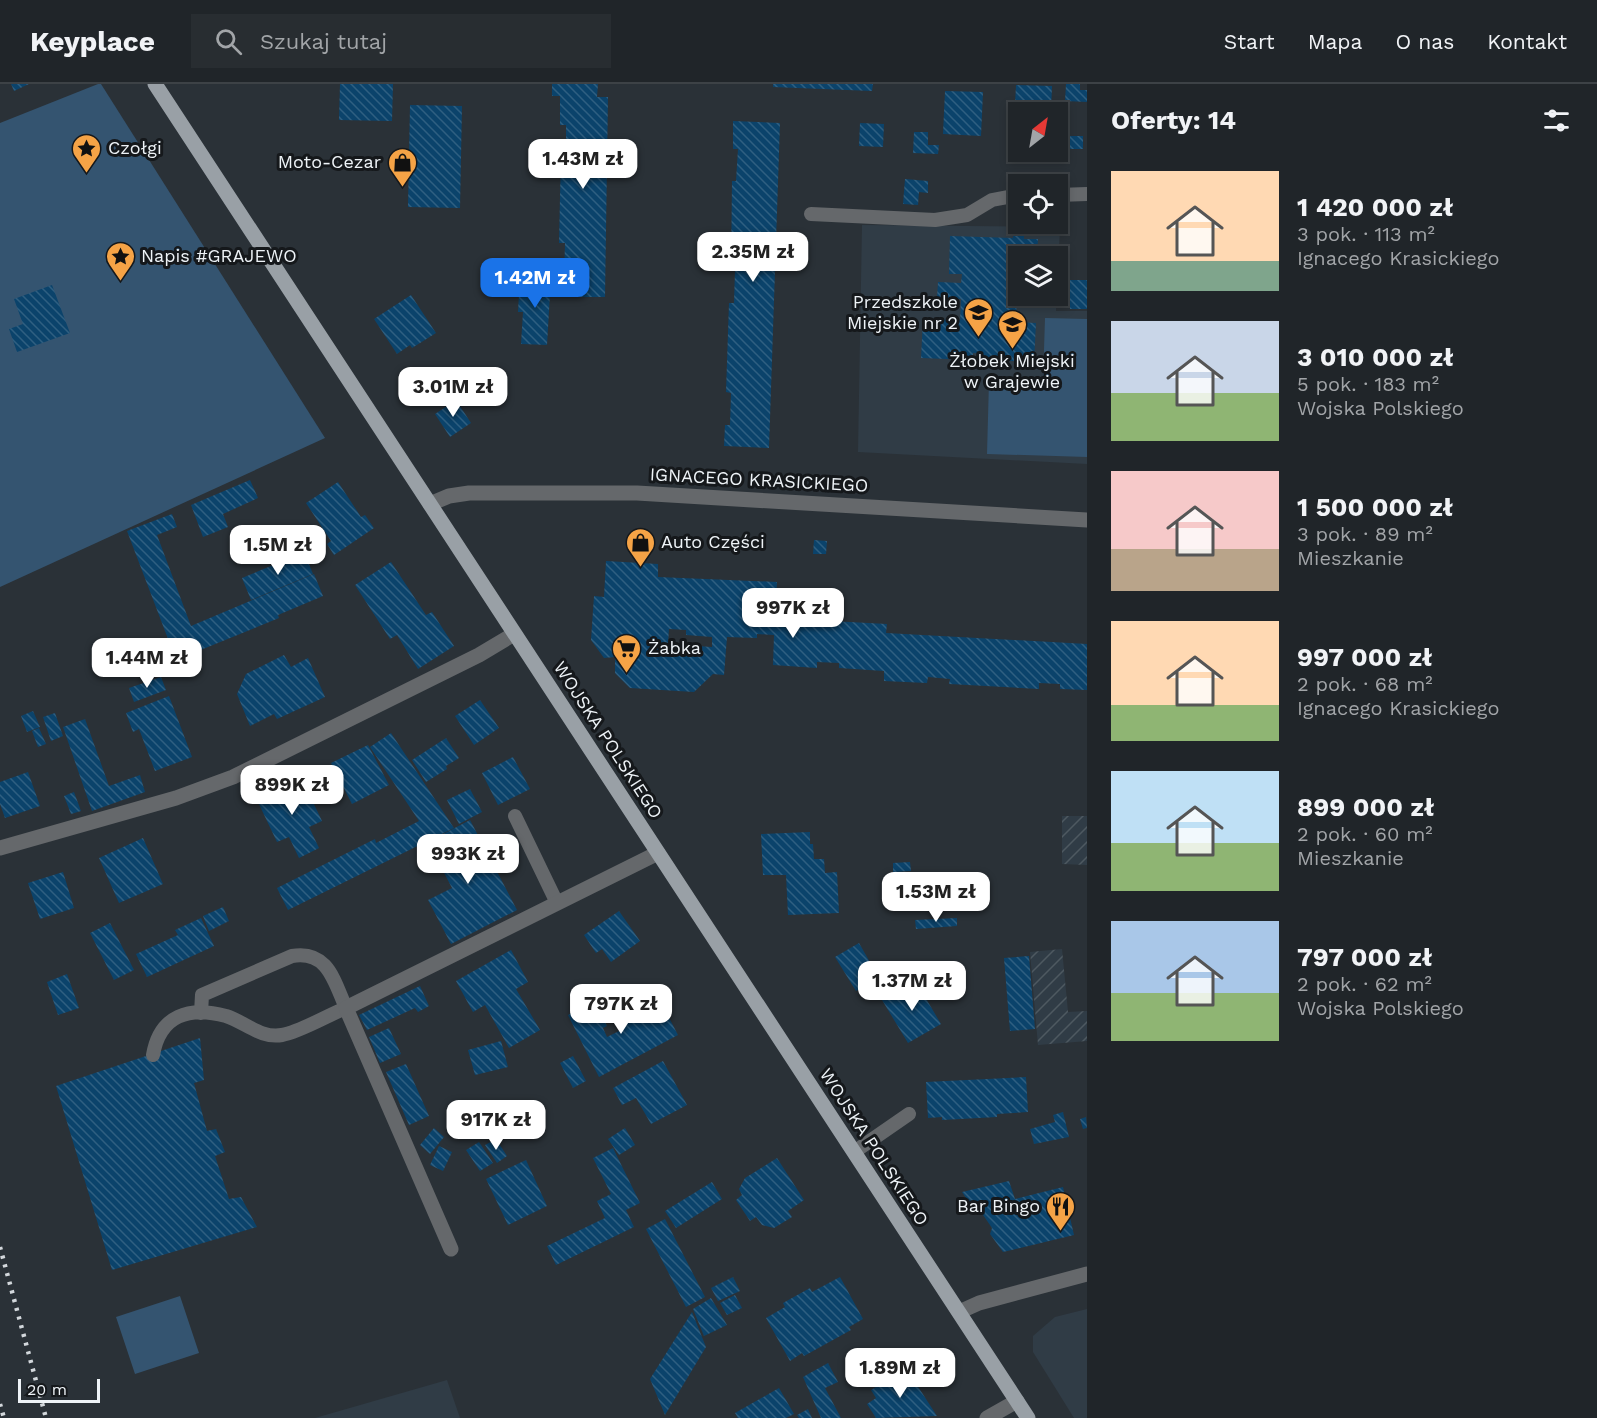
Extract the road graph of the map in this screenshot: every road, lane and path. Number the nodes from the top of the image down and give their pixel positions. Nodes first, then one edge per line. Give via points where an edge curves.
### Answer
1 (154, 84) edge
2 (1087, 194) edge
3 (1068, 195) edge
4 (1008, 197) edge
5 (811, 214) dead end
6 (430, 504) junction
7 (1087, 520) edge
8 (514, 633) junction
9 (515, 816) dead end
10 (0, 848) edge
11 (658, 853) junction
12 (557, 903) junction
13 (346, 1008) junction
14 (201, 1013) junction
15 (153, 1055) dead end
16 (909, 1114) dead end
17 (854, 1152) junction
18 (451, 1249) dead end
19 (1087, 1274) edge
20 (959, 1312) junction
21 (1017, 1401) junction
22 (987, 1418) edge
23 (1028, 1418) edge

1 - 6 main road, WOJSKA POLSKIEGO
2 - 3 lane
4 - 5 lane via 992,200 968,215 935,220
6 - 7 street, IGNACEGO KRASICKIEGO via 469,493 637,493
6 - 8 main road, WOJSKA POLSKIEGO
8 - 10 street via 479,655 233,777 176,798
8 - 11 main road, WOJSKA POLSKIEGO
9 - 12 lane
11 - 12 street
11 - 17 main road, WOJSKA POLSKIEGO
12 - 13 street
13 - 14 lane via 281,1035 263,1034 226,1016
13 - 14 lane via 328,968 305,954 202,995
13 - 18 street
14 - 15 lane via 175,1017 164,1026
16 - 17 lane
17 - 20 main road, WOJSKA POLSKIEGO
19 - 20 street
20 - 21 main road, WOJSKA POLSKIEGO
21 - 22 street
21 - 23 main road, WOJSKA POLSKIEGO

